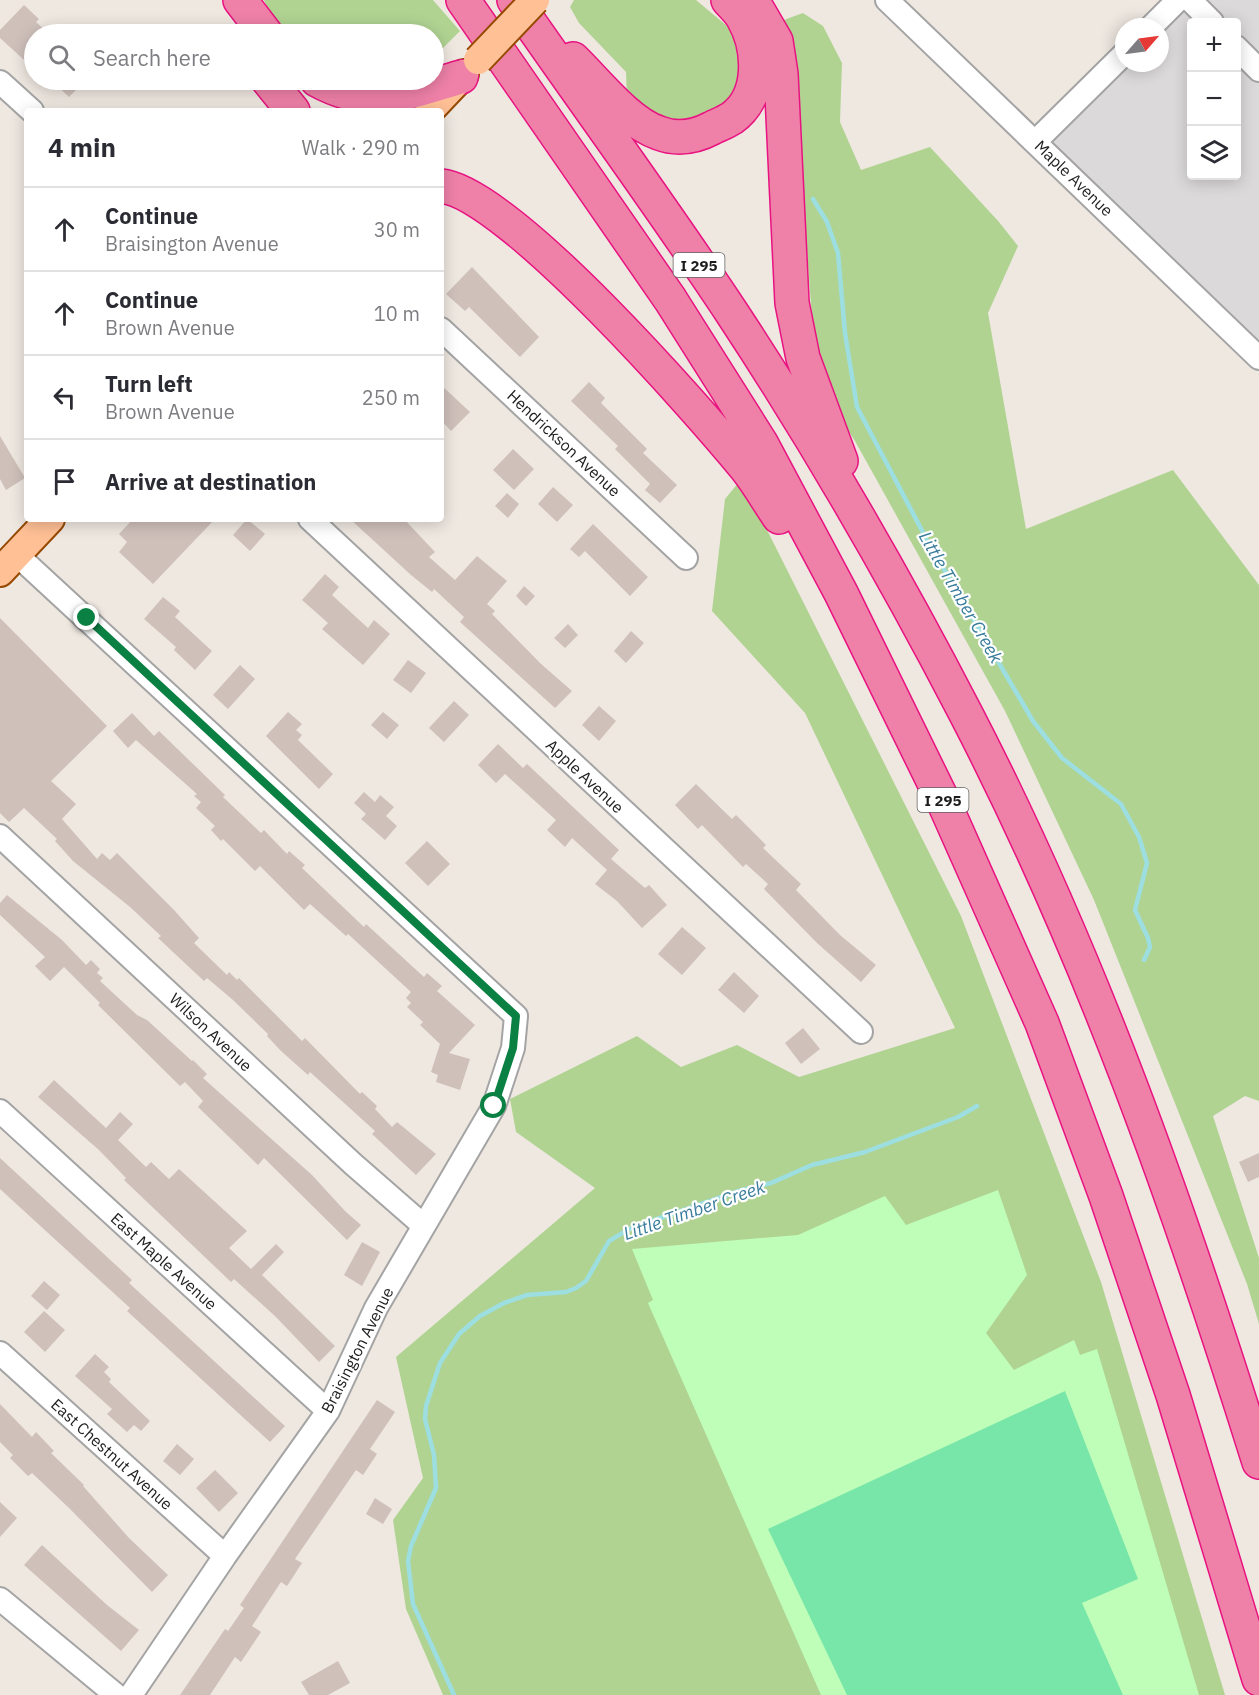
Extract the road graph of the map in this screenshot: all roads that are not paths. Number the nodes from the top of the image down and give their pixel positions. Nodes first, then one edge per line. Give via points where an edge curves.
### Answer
1 (218, 0) edge
2 (240, 0) edge
3 (448, 0) edge
4 (463, 0) edge
5 (514, 0) edge
6 (521, 0) edge
7 (535, 0) edge
8 (728, 0) edge
9 (752, 0) edge
10 (887, 0) edge
11 (1178, 0) edge
12 (1190, 0) edge
13 (1160, 18) edge
14 (1208, 18) edge
15 (232, 24) edge
16 (258, 24) edge
17 (1241, 52) edge
18 (1115, 63) edge
19 (470, 69) junction
20 (1259, 70) edge
21 (444, 78) edge
22 (0, 82) edge
23 (340, 90) edge
24 (410, 90) edge
25 (29, 108) edge
26 (432, 108) edge
27 (553, 131) junction
28 (1036, 141) junction
29 (444, 187) edge
30 (444, 332) edge
31 (1259, 358) edge
32 (47, 522) edge
33 (313, 522) edge
34 (870, 539) junction
35 (686, 558) dead end
36 (8, 563) edge
37 (841, 592) junction
38 (0, 836) edge
39 (861, 1032) dead end
40 (0, 1112) edge
41 (424, 1226) junction
42 (0, 1353) edge
43 (328, 1411) junction
44 (1259, 1462) edge
45 (225, 1556) junction
46 (0, 1599) edge
47 (1259, 1679) edge
48 (116, 1695) edge
49 (132, 1695) edge

1 - 15 highway
2 - 16 highway
3 - 27 highway
4 - 27 highway, I 295
5 - 34 highway, I 295 via 731,312
6 - 8 highway via 631,116 656,133 687,137 732,118 751,94 753,45 742,18
7 - 19 main road, bridge
9 - 34 highway via 776,40 781,74 792,303 803,358
10 - 28 street, Maple Avenue
11 - 13 street
12 - 14 street
17 - 20 street
18 - 28 street
19 - 21 highway
19 - 26 main road
22 - 25 street
23 - 24 highway via 351,95 387,98
27 - 37 highway, I 295 via 703,348
28 - 31 street, Maple Avenue
29 - 37 highway via 472,199 520,231 656,363 747,470 801,552
30 - 35 street, Hendrickson Avenue
32 - 36 main road
33 - 39 street, Apple Avenue
34 - 44 highway, I 295 via 967,715 1100,1005 1205,1289
36 - 41 street, Braisington Avenue via 516,1016 513,1048 494,1106
37 - 47 highway, I 295 via 945,805 1042,1023 1173,1395
38 - 41 street, Wilson Avenue
40 - 43 street, East Maple Avenue
41 - 43 street, Braisington Avenue via 376,1308
42 - 45 street, East Chestnut Avenue
43 - 45 street, Braisington Avenue
45 - 49 street, Braisington Avenue
46 - 48 street

